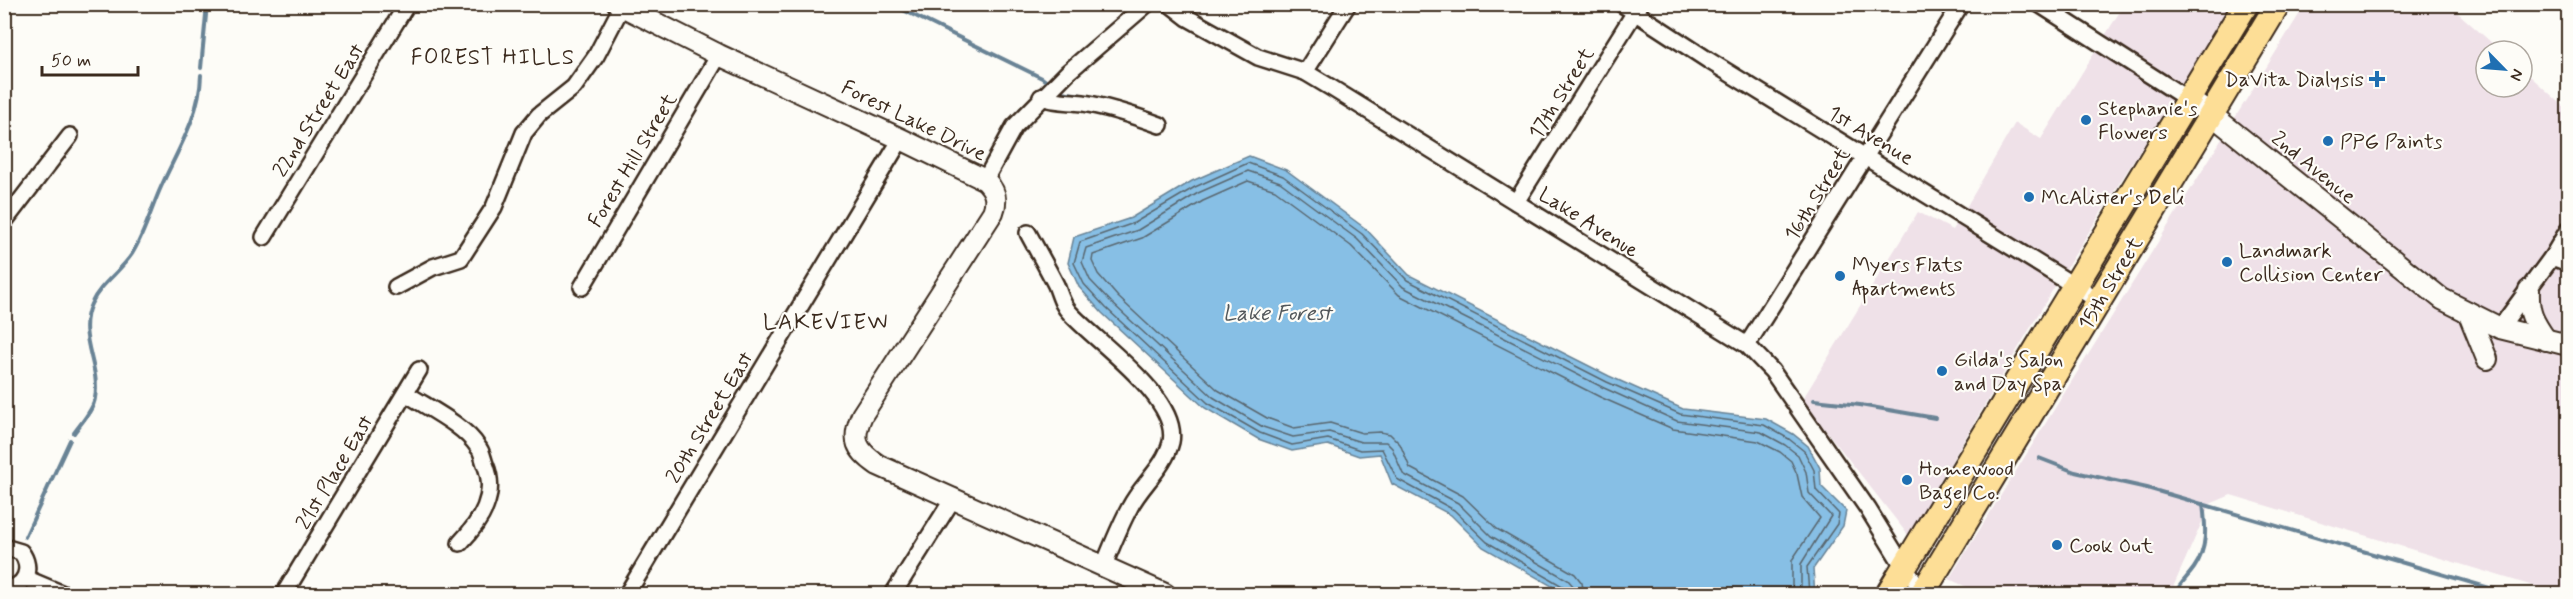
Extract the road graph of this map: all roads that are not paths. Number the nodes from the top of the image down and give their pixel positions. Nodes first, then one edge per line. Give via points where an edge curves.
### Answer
1 (407, 4) edge
2 (1147, 4) edge
3 (1170, 4) edge
4 (1348, 4) edge
5 (1961, 4) edge
6 (2039, 4) edge
7 (2246, 4) edge
8 (2278, 4) edge
9 (620, 5) edge
10 (1633, 7) edge
11 (719, 55) junction
12 (1305, 72) junction
13 (1041, 97) junction
14 (2189, 100) junction
15 (2212, 115) junction
16 (1160, 126) dead end
17 (69, 136) dead end
18 (901, 139) junction
19 (1864, 157) junction
20 (985, 180) junction
21 (1516, 202) junction
22 (4, 222) edge
23 (2568, 230) edge
24 (1028, 233) dead end
25 (264, 237) dead end
26 (2552, 257) junction
27 (2568, 263) edge
28 (2075, 286) junction
29 (396, 287) dead end
30 (582, 287) dead end
31 (2529, 290) junction
32 (2099, 301) junction
33 (2468, 312) junction
34 (2500, 328) junction
35 (2546, 340) junction
36 (1747, 345) junction
37 (2568, 345) edge
38 (2487, 359) dead end
39 (419, 370) dead end
40 (407, 393) junction
41 (954, 497) junction
42 (460, 543) dead end
43 (4, 547) edge
44 (1104, 565) junction
45 (1905, 569) junction
46 (25, 578) junction
47 (4, 589) edge
48 (1138, 589) edge
49 (63, 594) edge
50 (284, 594) edge
51 (628, 594) edge
52 (893, 594) edge
53 (1165, 594) edge
54 (1888, 594) edge
55 (1925, 594) edge

1 - 25 street, 22nd Street East
2 - 13 street
3 - 12 street, Lake Avenue via 1257,57
4 - 12 street
5 - 19 street, 16th Street
6 - 14 street, 2nd Avenue
7 - 14 main road, 15th Street
8 - 15 main road, 15th Street
9 - 11 street, Forest Lake Drive
9 - 29 street via 596,56 574,87 539,115 524,133 494,207 461,258 433,267
10 - 19 street, 1st Avenue via 1708,60
10 - 21 street, 17th Street
11 - 18 street, Forest Lake Drive
11 - 30 street, Forest Hill Street
12 - 21 street, Lake Avenue
13 - 16 street via 1112,110
13 - 20 street via 1014,127
14 - 15 street, 2nd Avenue
14 - 28 main road, 15th Street
15 - 32 main road, 15th Street
15 - 33 street, 2nd Avenue via 2434,293
17 - 22 street
18 - 20 street, Forest Lake Drive
18 - 51 street, 20th Street East
19 - 28 street, 1st Avenue
19 - 36 street, 16th Street
20 - 41 street, Forest Lake Drive via 996,196 993,212 857,427 856,441 863,455
21 - 36 street, Lake Avenue
23 - 26 street
24 - 44 street via 1070,313 1137,374 1165,411 1170,425 1171,441 1166,454 1130,506
26 - 27 street
26 - 31 street
28 - 32 street, 1st Avenue
28 - 45 main road, 15th Street
31 - 34 street
31 - 35 street via 2528,309
32 - 55 main road, 15th Street
33 - 34 street, 2nd Avenue
33 - 38 street
34 - 35 street, 2nd Avenue
35 - 37 street, 2nd Avenue
36 - 45 street, Lake Avenue via 1772,371
39 - 40 street, 21st Place East
40 - 42 street via 456,425 478,447 490,476 486,507 477,525
40 - 50 street, 21st Place East
41 - 44 street, Forest Lake Drive
41 - 52 street
43 - 46 street via 14,548 25,558
44 - 48 street, Forest Lake Drive
45 - 54 main road, 15th Street
45 - 55 street, Lake Avenue
46 - 47 street via 14,588
46 - 49 street
48 - 53 street, Forest Lake Drive

